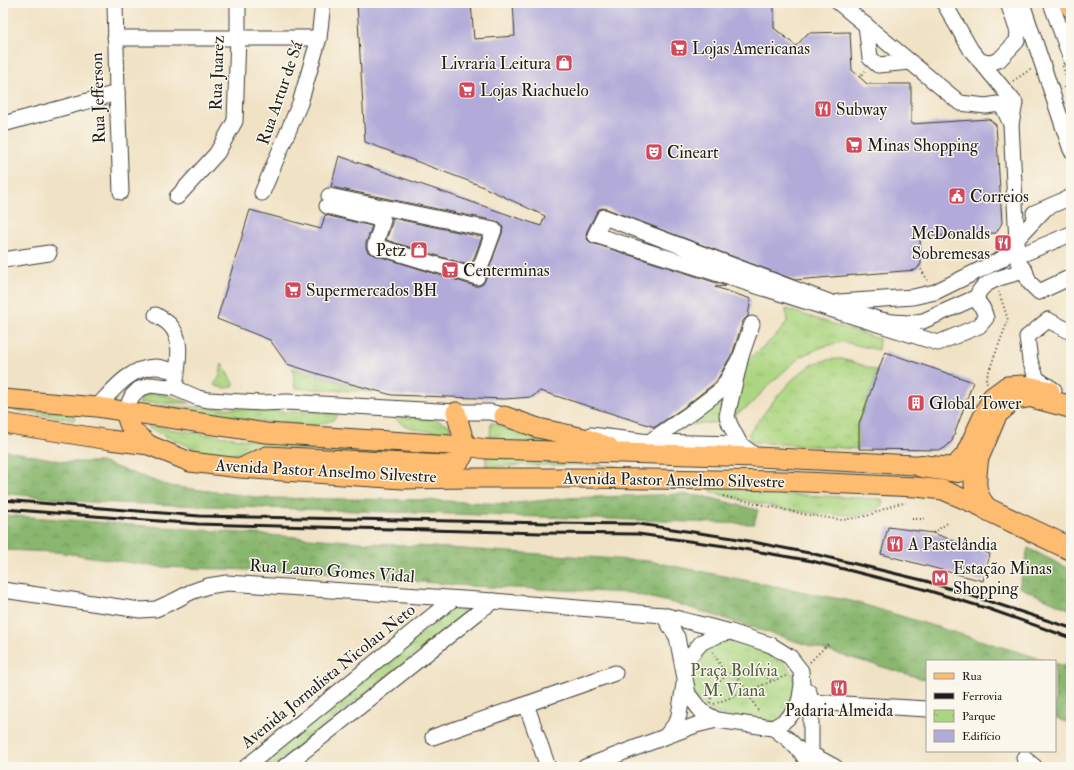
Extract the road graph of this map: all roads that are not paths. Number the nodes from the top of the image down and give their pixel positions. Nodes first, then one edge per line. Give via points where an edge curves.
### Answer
1 (115, 3) edge
2 (238, 3) edge
3 (323, 3) edge
4 (839, 3) edge
5 (944, 3) edge
6 (1008, 3) edge
7 (1022, 3) edge
8 (1051, 3) edge
9 (1069, 3) edge
10 (1071, 8) edge
11 (866, 25) junction
12 (238, 37) junction
13 (115, 38) junction
14 (319, 38) junction
15 (1071, 60) edge
16 (980, 61) junction
17 (910, 62) junction
18 (117, 93) junction
19 (3, 124) edge
20 (1011, 124) junction
21 (1071, 150) edge
22 (121, 192) dead end
23 (262, 193) dead end
24 (177, 197) dead end
25 (1071, 197) edge
26 (328, 201) joint
27 (1044, 210) junction
28 (1016, 219) junction
29 (1071, 234) edge
30 (1017, 239) junction
31 (49, 253) dead end
32 (1018, 256) junction
33 (3, 260) edge
34 (1025, 271) junction
35 (1071, 277) edge
36 (977, 297) junction
37 (832, 303) junction
38 (156, 315) dead end
39 (752, 324) dead end
40 (1071, 332) edge
41 (741, 356) junction
42 (177, 372) junction
43 (175, 388) junction
44 (6, 396) edge
45 (1067, 399) edge
46 (97, 408) junction
47 (125, 412) junction
48 (456, 412) junction
49 (504, 416) junction
50 (3, 423) edge
51 (649, 442) junction
52 (740, 444) junction
53 (149, 445) junction
54 (466, 446) junction
55 (623, 453) junction
56 (757, 457) junction
57 (973, 458) junction
58 (922, 466) joint
59 (240, 468) junction
60 (986, 509) junction
61 (1071, 549) edge
62 (3, 590) edge
63 (453, 599) junction
64 (493, 602) junction
65 (663, 615) junction
66 (731, 632) junction
67 (614, 673) dead end
68 (795, 673) junction
69 (684, 676) junction
70 (811, 702) junction
71 (526, 704) junction
72 (926, 709) edge
73 (717, 720) junction
74 (773, 728) junction
75 (666, 736) junction
76 (433, 737) dead end
77 (811, 763) edge
78 (246, 767) edge
79 (284, 767) edge
80 (548, 767) edge
81 (585, 767) edge
82 (835, 767) edge

1 - 13 street, Rua Jefferson
2 - 12 street, Rua Juarez
3 - 14 street, Rua Artur de Sá
4 - 11 street
5 - 16 street
6 - 16 street via 1018,32 1017,41 999,60 990,63
7 - 21 street via 1042,63 1057,89
8 - 15 street
9 - 10 main road
11 - 17 street
11 - 17 street via 870,58 878,65
12 - 13 street
12 - 14 street
12 - 24 street, Rua Juarez via 235,121 217,153
13 - 18 street, Rua Jefferson
14 - 23 street, Rua Artur de Sá via 300,103
16 - 20 street via 1015,103
17 - 20 street via 960,103 986,106 998,104 1004,109
18 - 19 street
18 - 22 street, Rua Jefferson
20 - 28 street
25 - 27 street
26 - 26 street via 383,220 375,246 477,277 494,230
27 - 28 street
27 - 30 street
28 - 30 street
29 - 32 street
30 - 32 street
30 - 37 street via 1002,259 935,292 908,298
31 - 33 street
32 - 34 street via 1018,262
34 - 35 street via 1029,282 1039,292
34 - 36 street via 994,279 982,288
36 - 37 street via 923,321 909,323 877,319
36 - 37 street via 986,318 979,326 938,343 595,235 604,217
38 - 42 street via 170,324 177,337 180,354
39 - 41 street
40 - 45 street via 1048,320 1028,337 1030,361 1037,379
41 - 51 street via 722,389
41 - 52 street via 727,416
42 - 43 street
42 - 46 street via 156,367 140,370 125,378
43 - 47 street via 151,385 139,389 132,396
43 - 48 street via 208,400
44 - 46 main road, Avenida Pastor Anselmo Silvestre
45 - 57 highway via 1030,396 1014,398 996,414
45 - 57 main road via 1023,385 1007,386 992,397
46 - 47 main road, Avenida Pastor Anselmo Silvestre
47 - 53 main road via 129,424
47 - 54 main road, Avenida Pastor Anselmo Silvestre via 266,433
48 - 49 street via 490,412
48 - 54 main road
49 - 51 street via 585,435
49 - 55 main road via 538,428 584,438
50 - 53 main road, Avenida Pastor Anselmo Silvestre
51 - 52 street
52 - 56 street, Avenida Pastor Anselmo Silvestre
53 - 59 main road, Avenida Pastor Anselmo Silvestre via 190,462
54 - 55 main road, Avenida Pastor Anselmo Silvestre via 484,449
54 - 59 main road via 461,459 445,465 267,456
55 - 56 main road, Avenida Pastor Anselmo Silvestre
56 - 58 main road, Avenida Pastor Anselmo Silvestre
57 - 58 highway via 971,466 958,471
57 - 60 highway via 975,489
59 - 60 main road, Avenida Pastor Anselmo Silvestre via 403,479 579,478 768,481 916,487 943,490
60 - 61 highway
62 - 63 street, Rua Lauro Gomes Vidal via 140,610 156,609 191,592 227,583
63 - 64 street, Rua Lauro Gomes Vidal
63 - 78 street, Avenida Jornalista Nicolau Neto
64 - 65 street, Rua Lauro Gomes Vidal
64 - 79 street
65 - 66 street, Rua Lauro Gomes Vidal
65 - 69 street via 677,637
66 - 68 street, Rua Lauro Gomes Vidal via 782,651 795,662
66 - 69 street via 702,642 688,658
67 - 71 street
68 - 70 street, Rua Lauro Gomes Vidal via 808,688
68 - 74 street via 802,684 797,707 787,719
69 - 73 street via 688,694 696,706
69 - 75 street via 680,715
70 - 72 street
70 - 77 street, Rua Lauro Gomes Vidal
71 - 76 street
71 - 80 street
73 - 74 street
73 - 75 street
74 - 77 street via 788,739
75 - 81 street
77 - 82 street

